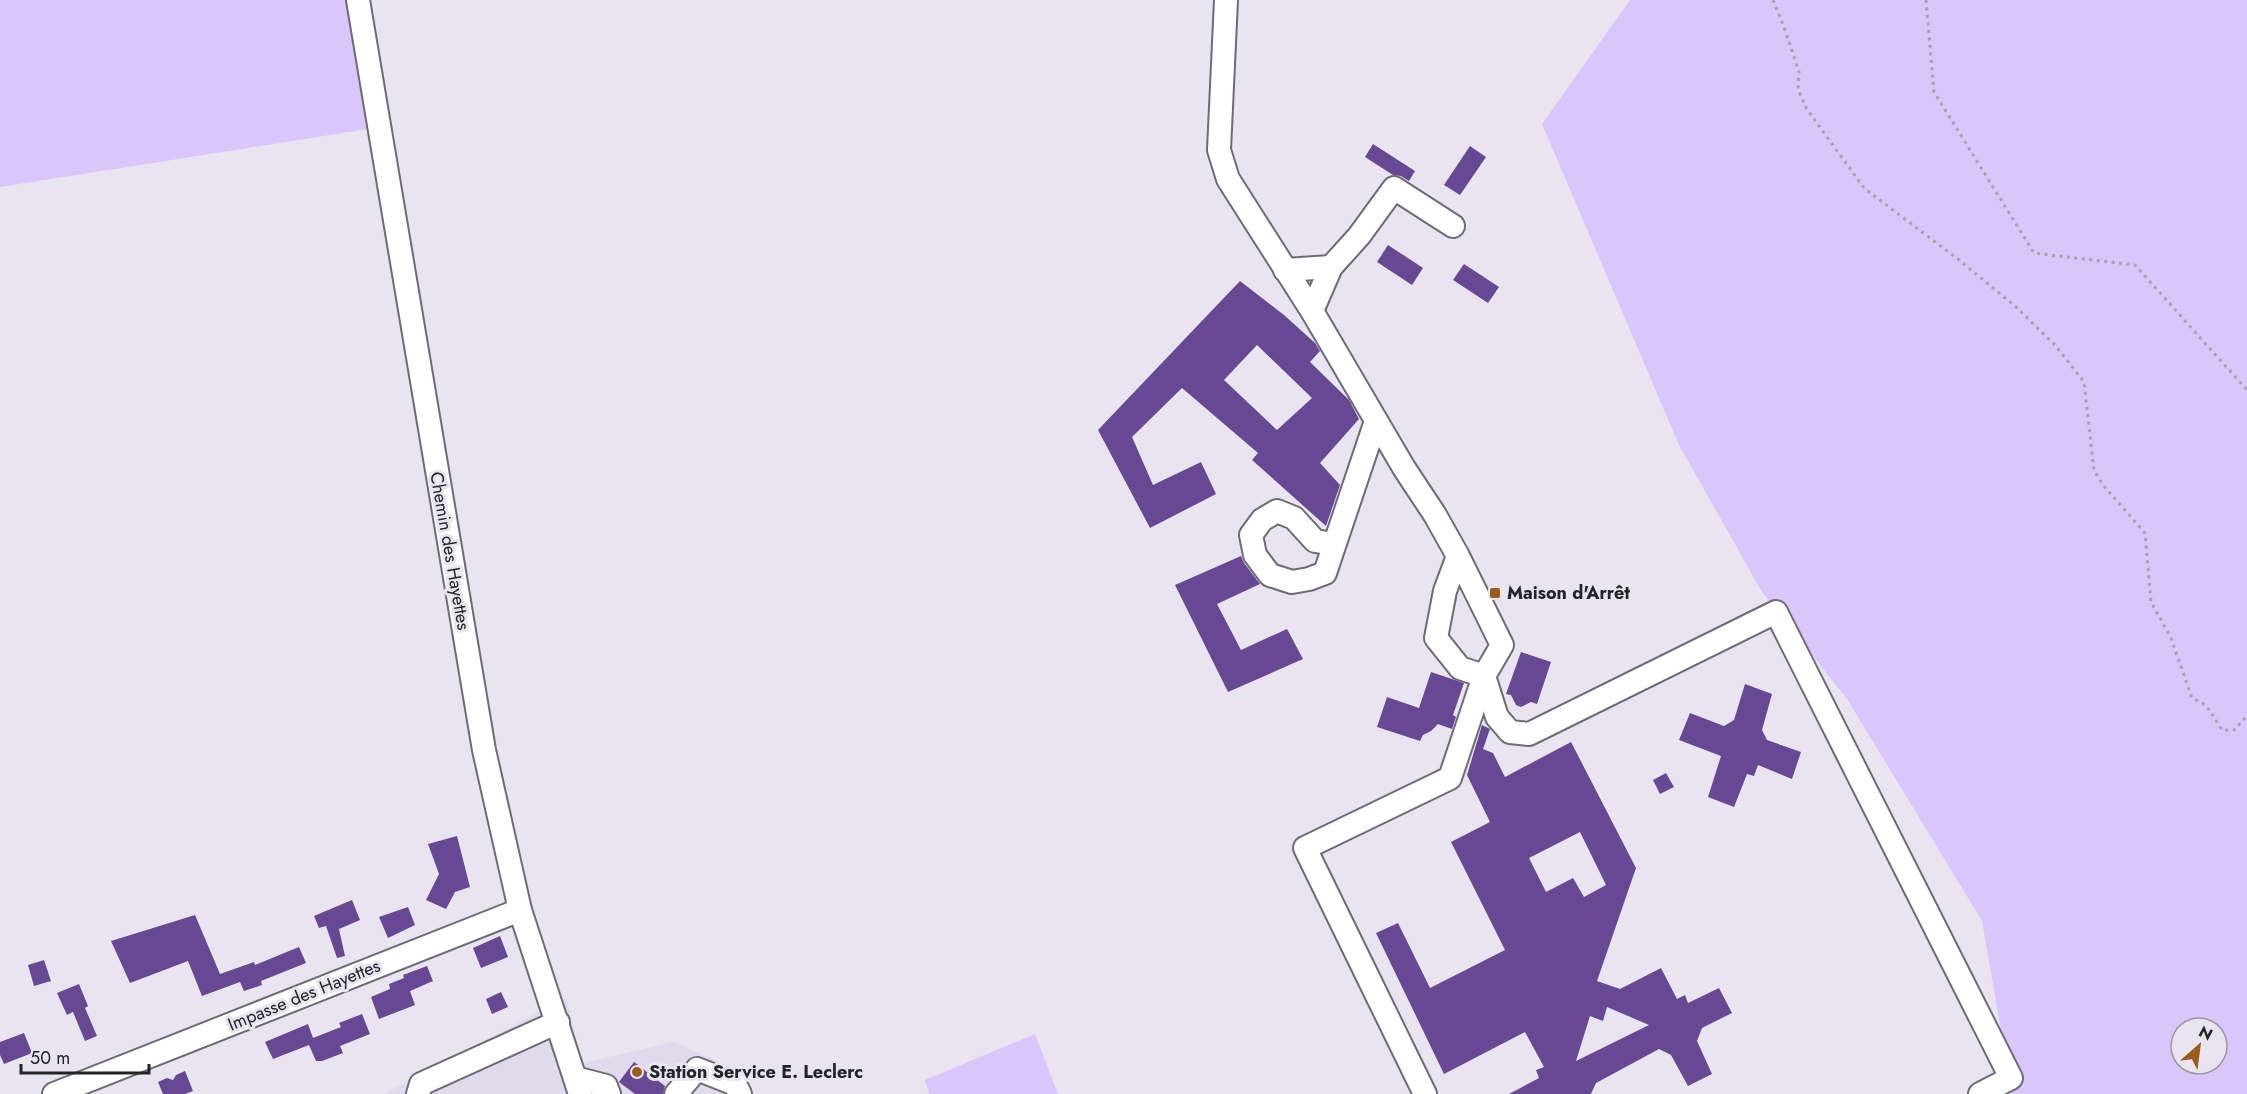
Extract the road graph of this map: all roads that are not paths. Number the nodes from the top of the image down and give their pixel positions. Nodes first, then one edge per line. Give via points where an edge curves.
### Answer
1 (358, 0) edge
2 (1226, 0) edge
3 (1453, 226) dead end
4 (1331, 267) junction
5 (1285, 270) junction
6 (1312, 311) junction
7 (1376, 421) junction
8 (1334, 544) dead end
9 (1458, 556) junction
10 (1484, 676) junction
11 (520, 910) junction
12 (558, 1022) junction
13 (577, 1086) edge
14 (414, 1091) edge
15 (54, 1094) edge
16 (609, 1094) edge
17 (676, 1094) edge
18 (740, 1094) edge
19 (1425, 1094) edge
20 (1980, 1094) edge

1 - 11 street, Chemin des Hayettes via 484,750
2 - 5 street via 1219,150 1228,179
3 - 4 street via 1394,188
4 - 5 street
4 - 6 street
5 - 6 street
6 - 7 street
7 - 8 street
7 - 9 street
9 - 10 street via 1502,645
9 - 10 street via 1445,591 1436,638 1460,668
10 - 19 street via 1450,778 1305,848
10 - 20 street via 1497,717 1510,732 1529,734 1776,612 2011,1078
11 - 12 street, Chemin des Hayettes
11 - 15 street, Impasse des Hayettes
12 - 13 street, Chemin des Hayettes
12 - 14 street
13 - 16 street via 606,1086
17 - 18 street via 696,1069 735,1084

